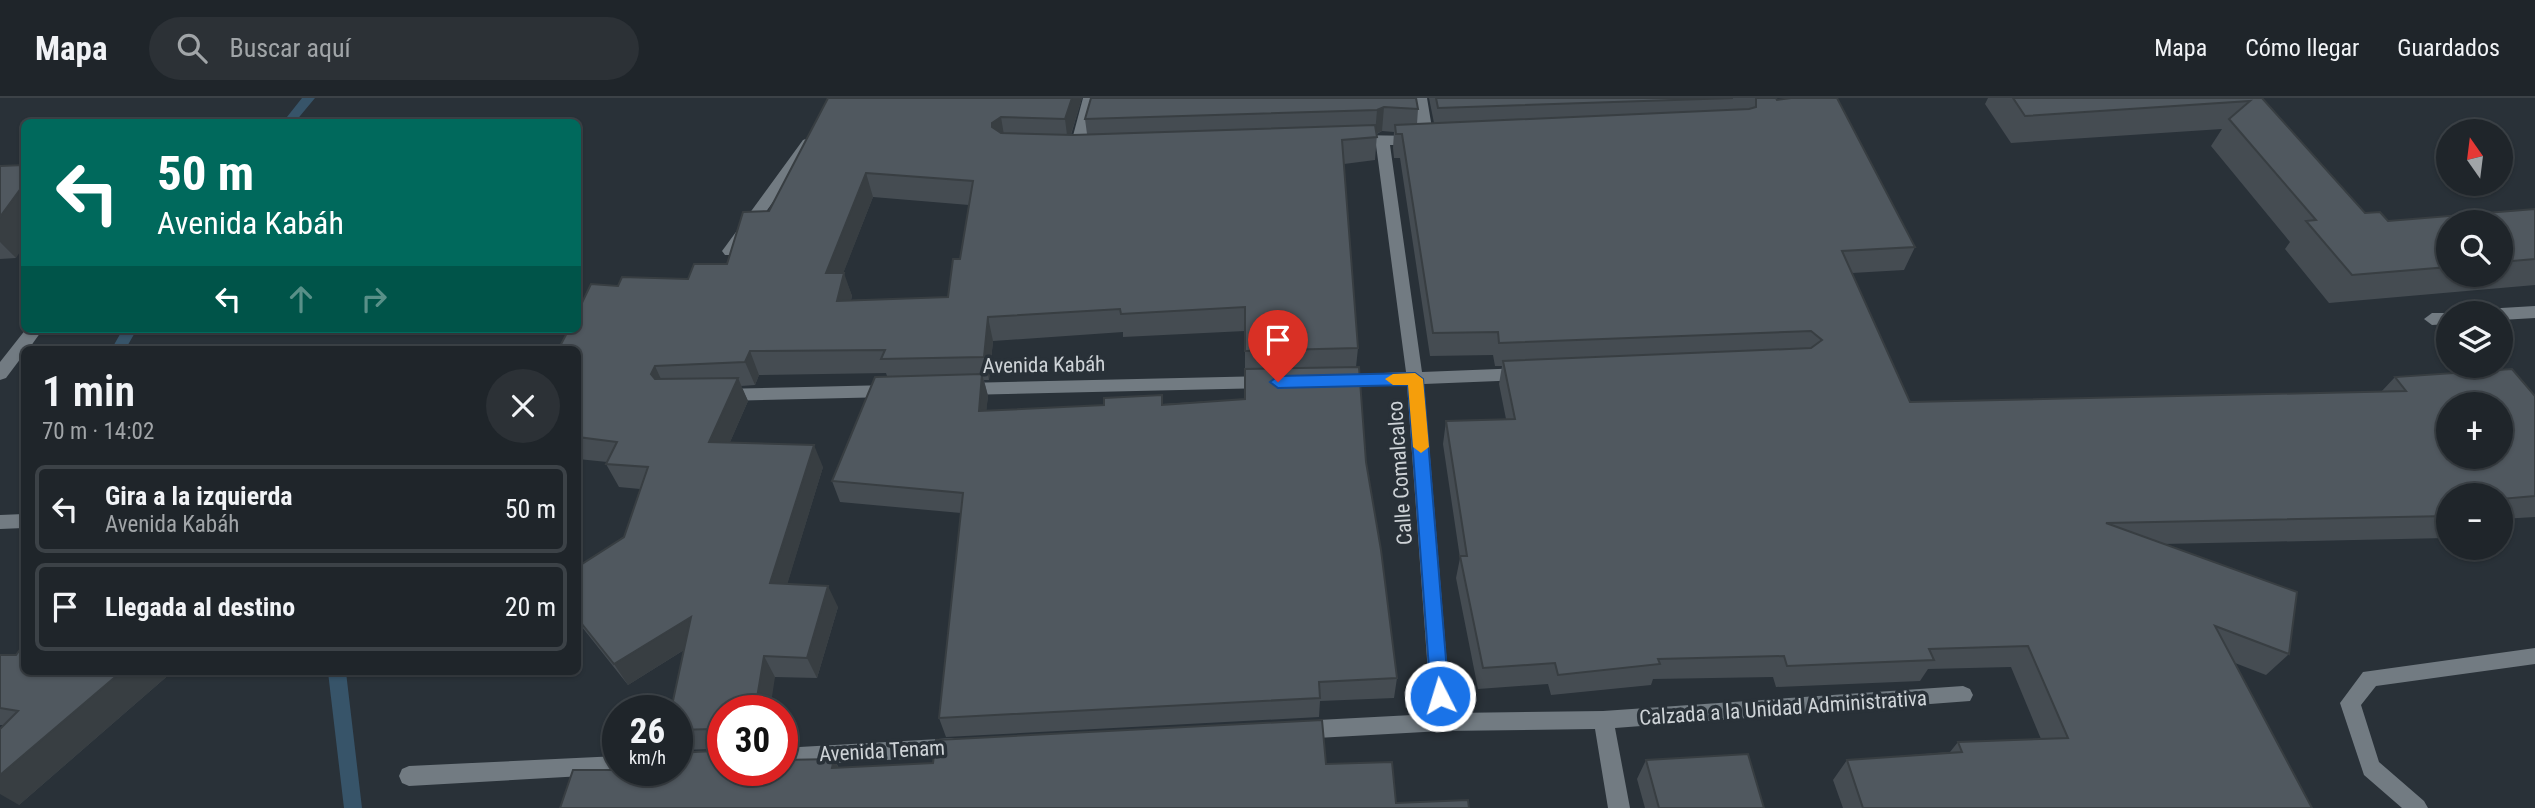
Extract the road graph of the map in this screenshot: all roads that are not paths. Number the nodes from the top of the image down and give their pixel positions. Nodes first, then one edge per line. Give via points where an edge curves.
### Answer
1 (1090, 98) edge
2 (1420, 98) edge
3 (817, 131) edge
4 (1382, 139) junction
5 (1340, 141) edge
6 (1077, 150) edge
7 (730, 250) edge
8 (2535, 312) edge
9 (2513, 313) edge
10 (21, 347) edge
11 (0, 374) edge
12 (1539, 374) edge
13 (1415, 379) junction
14 (1319, 381) edge
15 (1292, 382) edge
16 (948, 390) edge
17 (907, 391) edge
18 (701, 396) edge
19 (0, 522) edge
20 (21, 522) edge
21 (2535, 656) edge
22 (1963, 695) dead end
23 (1603, 720) junction
24 (1442, 722) junction
25 (1277, 731) edge
26 (975, 747) edge
27 (798, 756) edge
28 (602, 766) edge
29 (409, 776) dead end
30 (1619, 808) edge
31 (2417, 808) edge

1 - 6 street
2 - 4 street via 1434,140
3 - 7 street
4 - 5 street
4 - 13 street, Calle Comalcalco
8 - 9 street
10 - 11 street
12 - 13 street
13 - 14 street
13 - 24 street, Calle Comalcalco
15 - 16 street, Avenida Kabáh
17 - 18 street
19 - 20 street
21 - 31 street via 2370,678 2350,703 2371,768
22 - 23 street, Calzada a la Unidad Administrativa
23 - 24 street, Calzada a la Unidad Administrativa
23 - 30 street
24 - 25 street
26 - 27 street, Avenida Tenam
28 - 29 street

